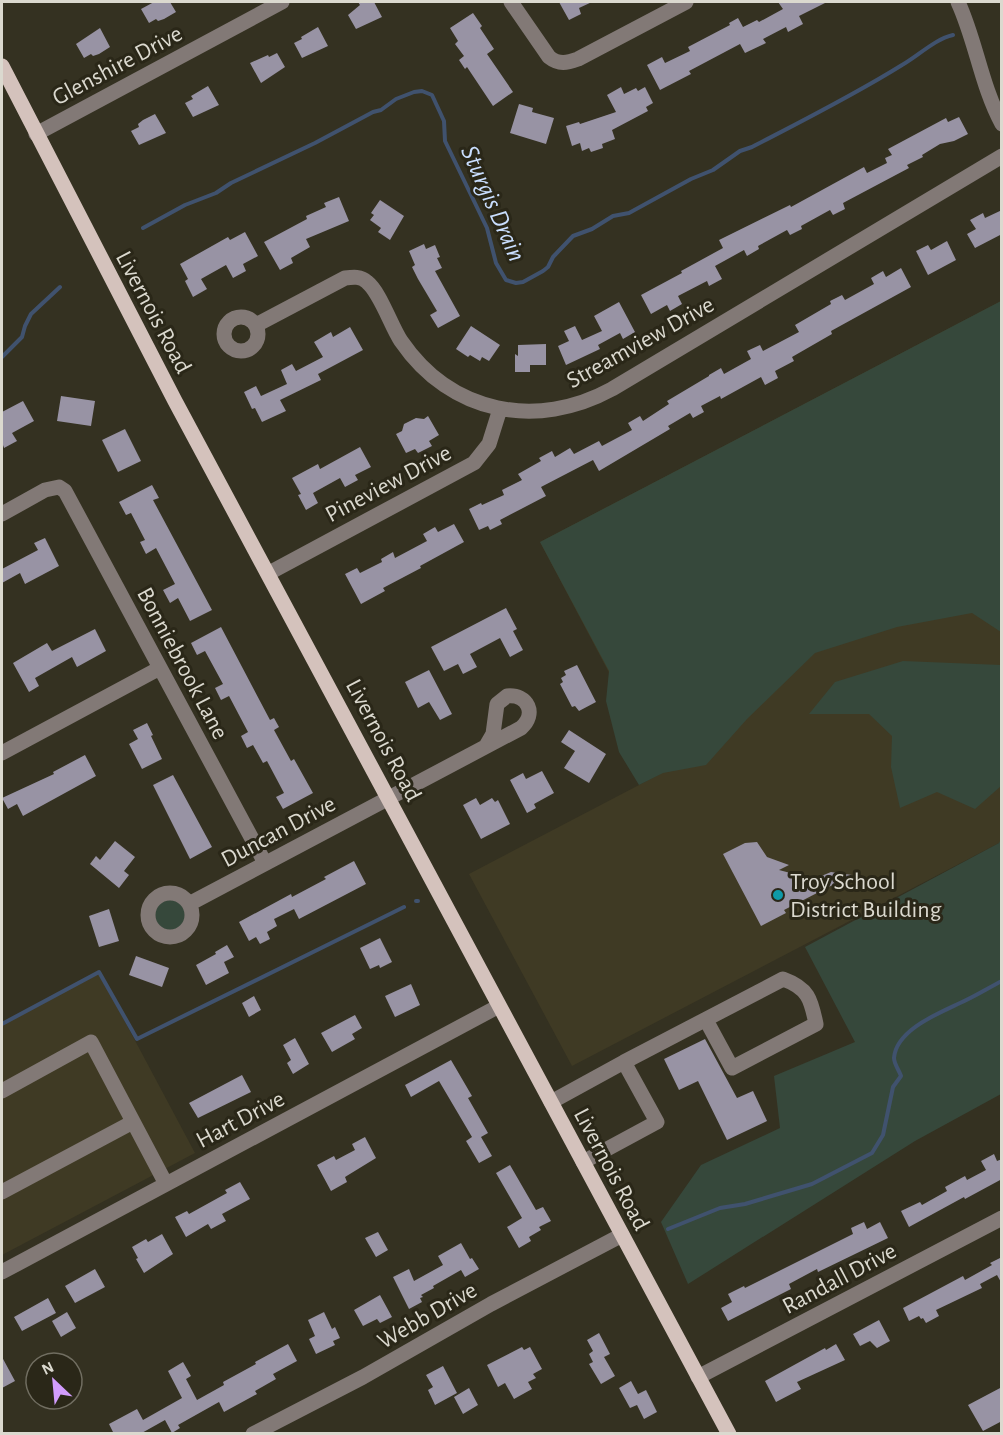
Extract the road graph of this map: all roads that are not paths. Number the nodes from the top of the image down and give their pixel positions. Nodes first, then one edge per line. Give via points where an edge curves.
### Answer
1 (282, 2) edge
2 (512, 2) edge
3 (686, 2) edge
4 (958, 2) edge
5 (2, 66) edge
6 (1002, 124) edge
7 (36, 134) junction
8 (1002, 156) edge
9 (256, 325) dead end
10 (500, 409) junction
11 (2, 514) edge
12 (269, 573) junction
13 (160, 668) junction
14 (486, 746) dead end
15 (2, 753) edge
16 (389, 798) junction
17 (265, 863) junction
18 (189, 904) dead end
19 (500, 1005) junction
20 (706, 1020) junction
21 (624, 1062) junction
22 (2, 1090) edge
23 (551, 1102) junction
24 (133, 1122) junction
25 (583, 1162) junction
26 (166, 1184) junction
27 (2, 1192) edge
28 (1002, 1218) edge
29 (622, 1234) junction
30 (2, 1272) edge
31 (698, 1377) junction
32 (253, 1434) edge
33 (729, 1434) edge

1 - 7 street, Glenshire Drive
2 - 3 street via 549,57 559,63 578,59
4 - 6 street
5 - 7 main road, Livernois Road
7 - 12 main road, Livernois Road
8 - 10 street, Streamview Drive via 599,396 552,410
9 - 10 street, Streamview Drive via 345,278 366,280 401,341 425,370 465,397
10 - 12 street, Pineview Drive via 489,444 474,463
11 - 13 street, Bonniebrook Lane via 45,490 58,487 68,495
12 - 16 main road, Livernois Road
13 - 15 street
13 - 17 street, Bonniebrook Lane
14 - 16 street, Duncan Drive
16 - 17 street, Duncan Drive
16 - 19 main road, Livernois Road
17 - 18 street, Duncan Drive
19 - 23 main road, Livernois Road
19 - 26 street, Hart Drive
20 - 20 street via 783,979 800,985 812,1005 816,1024 732,1068
20 - 21 street
21 - 23 street
21 - 25 street via 657,1122
22 - 24 street via 91,1042
23 - 25 main road, Livernois Road
24 - 26 street
24 - 27 street
25 - 29 main road, Livernois Road
26 - 30 street, Hart Drive
28 - 31 street, Randall Drive
29 - 31 main road, Livernois Road
29 - 32 street, Webb Drive
31 - 33 main road, Livernois Road

